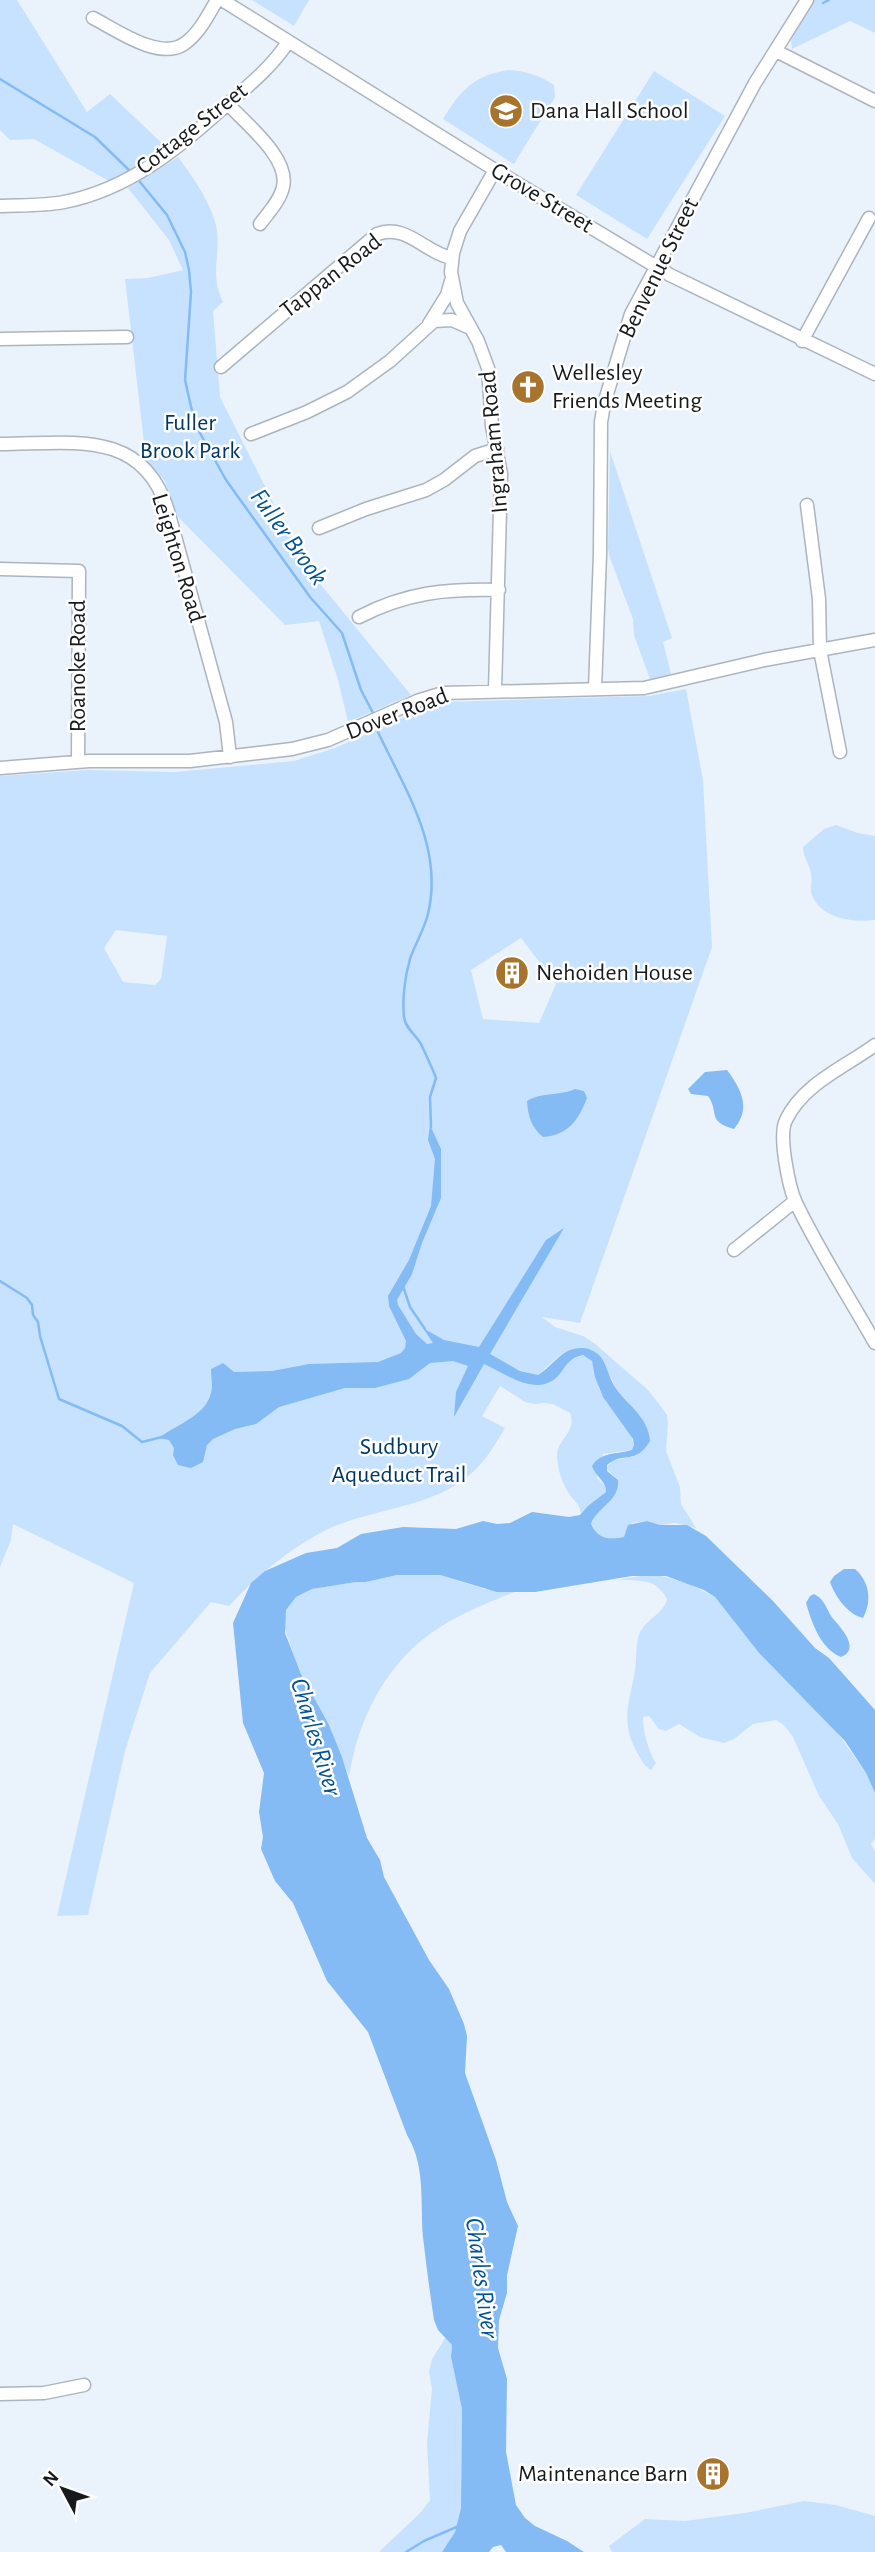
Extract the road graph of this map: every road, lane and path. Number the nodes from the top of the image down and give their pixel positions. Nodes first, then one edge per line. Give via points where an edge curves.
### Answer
1 (220, 0) edge
2 (807, 0) edge
3 (93, 18) dead end
4 (288, 42) junction
5 (776, 51) junction
6 (875, 101) edge
7 (228, 104) junction
8 (495, 170) junction
9 (0, 206) edge
10 (869, 218) dead end
11 (260, 224) dead end
12 (452, 258) junction
13 (657, 267) junction
14 (452, 278) junction
15 (427, 326) junction
16 (472, 330) junction
17 (127, 337) dead end
18 (0, 339) edge
19 (802, 341) junction
20 (221, 367) dead end
21 (875, 374) edge
22 (251, 434) dead end
23 (0, 444) edge
24 (497, 449) junction
25 (807, 505) dead end
26 (319, 528) dead end
27 (0, 569) edge
28 (499, 590) junction
29 (359, 617) dead end
30 (875, 640) edge
31 (820, 650) junction
32 (595, 689) junction
33 (495, 690) junction
34 (840, 752) dead end
35 (230, 757) junction
36 (78, 761) junction
37 (0, 768) edge
38 (875, 1045) edge
39 (795, 1201) junction
40 (734, 1250) dead end
41 (875, 1343) edge
42 (84, 2385) dead end
43 (0, 2394) edge

1 - 3 street via 188,41 173,49 144,44
1 - 4 street, Grove Street
2 - 5 street, Benvenue Street
4 - 7 street, Cottage Street
4 - 8 street, Grove Street
5 - 6 street
5 - 13 street, Benvenue Street
7 - 9 street, Cottage Street via 162,158 110,188 62,202
7 - 11 street via 274,153 282,170 281,195
8 - 12 street, Ingraham Road via 463,224
8 - 13 street, Grove Street
10 - 19 street
12 - 14 street, Ingraham Road
12 - 20 street, Tappan Road via 401,233 377,234
13 - 19 street, Grove Street
13 - 32 street, Benvenue Street via 626,328 602,413
14 - 15 street via 450,290
14 - 16 street, Ingraham Road via 459,309
15 - 16 street via 440,319 452,320
15 - 22 street via 347,392
16 - 24 street, Ingraham Road via 488,368
17 - 18 street
19 - 21 street, Grove Street
23 - 35 street, Leighton Road via 105,445 128,455 154,480 168,511 226,722
24 - 26 street via 475,456 426,490
24 - 28 street, Ingraham Road via 502,490
25 - 31 street via 819,591
27 - 36 street, Roanoke Road via 79,571
28 - 29 street via 416,594
28 - 33 street, Ingraham Road
30 - 31 street, Dover Road
31 - 32 street, Dover Road via 655,686
31 - 34 street
32 - 33 street, Dover Road
33 - 35 street, Dover Road via 435,695 320,743
35 - 36 street, Dover Road via 176,762
36 - 37 street, Dover Road
38 - 39 street via 818,1082 785,1121 785,1154
39 - 40 street
39 - 41 street
42 - 43 street via 44,2393

